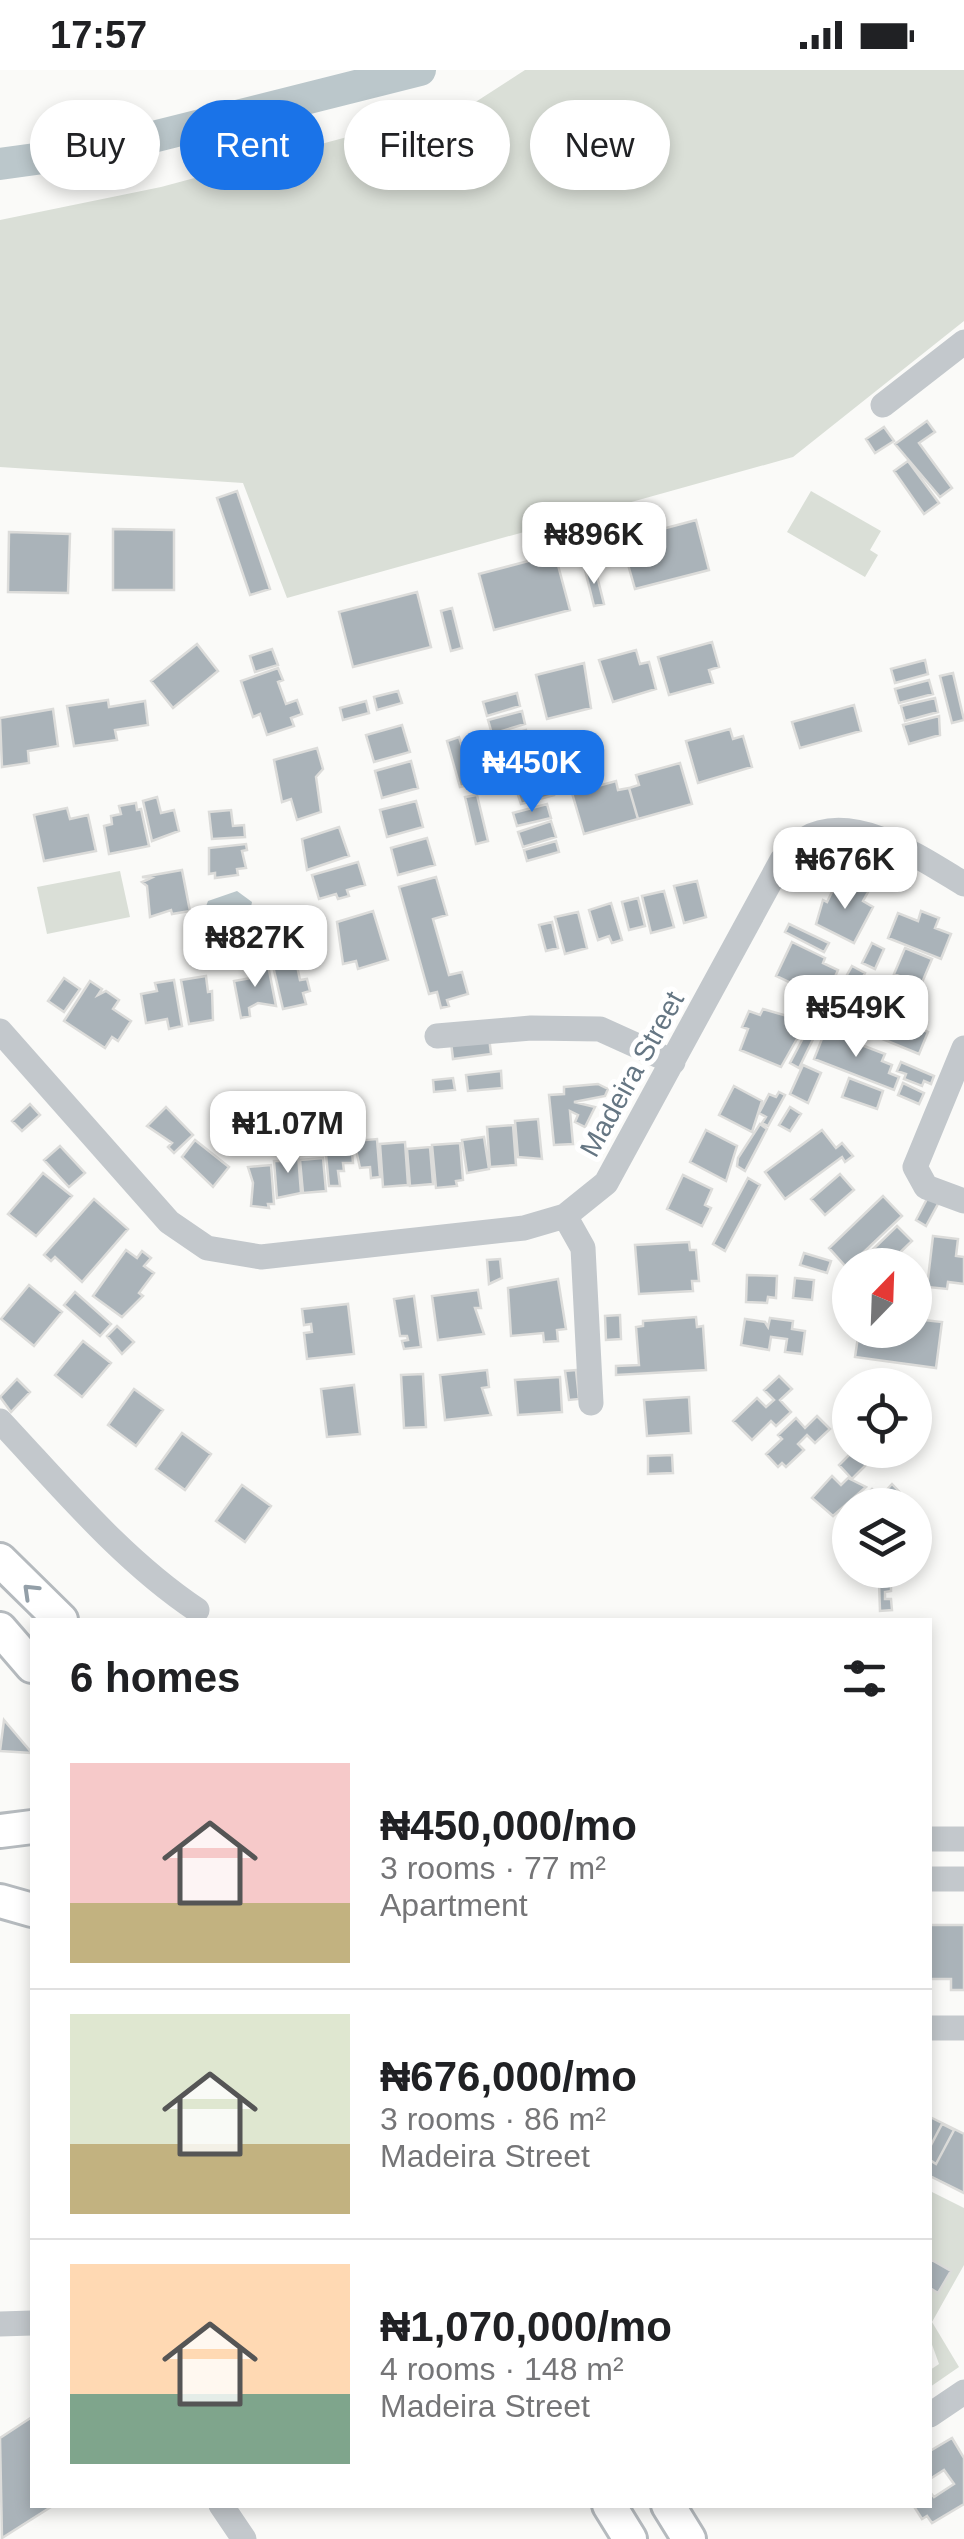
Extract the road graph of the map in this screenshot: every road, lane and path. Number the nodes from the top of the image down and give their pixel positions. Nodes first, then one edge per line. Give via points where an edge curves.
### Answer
1 (964, 342) edge
2 (884, 405) dead end
3 (964, 884) edge
4 (0, 1031) edge
5 (438, 1036) dead end
6 (964, 1048) edge
7 (673, 1062) junction
8 (964, 1202) edge
9 (564, 1216) junction
10 (591, 1403) dead end
11 (0, 1420) edge
12 (0, 1560) edge
13 (197, 1610) dead end
14 (58, 1618) edge
15 (0, 1628) edge
16 (30, 1664) edge
17 (30, 1827) edge
18 (0, 1831) edge
19 (932, 1839) edge
20 (964, 1839) edge
21 (964, 1879) edge
22 (932, 1880) edge
23 (0, 1901) edge
24 (30, 1909) edge
25 (932, 2028) edge
26 (964, 2028) edge
27 (30, 2323) edge
28 (0, 2324) edge
29 (964, 2392) edge
30 (932, 2414) edge
31 (223, 2508) edge
32 (611, 2508) edge
33 (670, 2508) edge
34 (244, 2539) edge
35 (630, 2539) edge
36 (689, 2539) edge

1 - 2 street
3 - 7 street, Madeira Street via 869,834 806,838 782,860
4 - 9 street, Madeira Street via 170,1222 208,1248 261,1257 524,1228
5 - 7 street via 600,1029
6 - 8 street via 915,1167 926,1187
7 - 9 street, Madeira Street via 606,1183
9 - 10 street via 583,1248
11 - 13 street via 94,1522
14 -> 12 main road
15 - 16 main road
17 - 18 main road
19 - 20 street
21 - 22 street
23 - 24 main road
25 - 26 street
27 - 28 street
29 - 30 street
31 - 34 street
32 - 35 main road
33 - 36 main road

